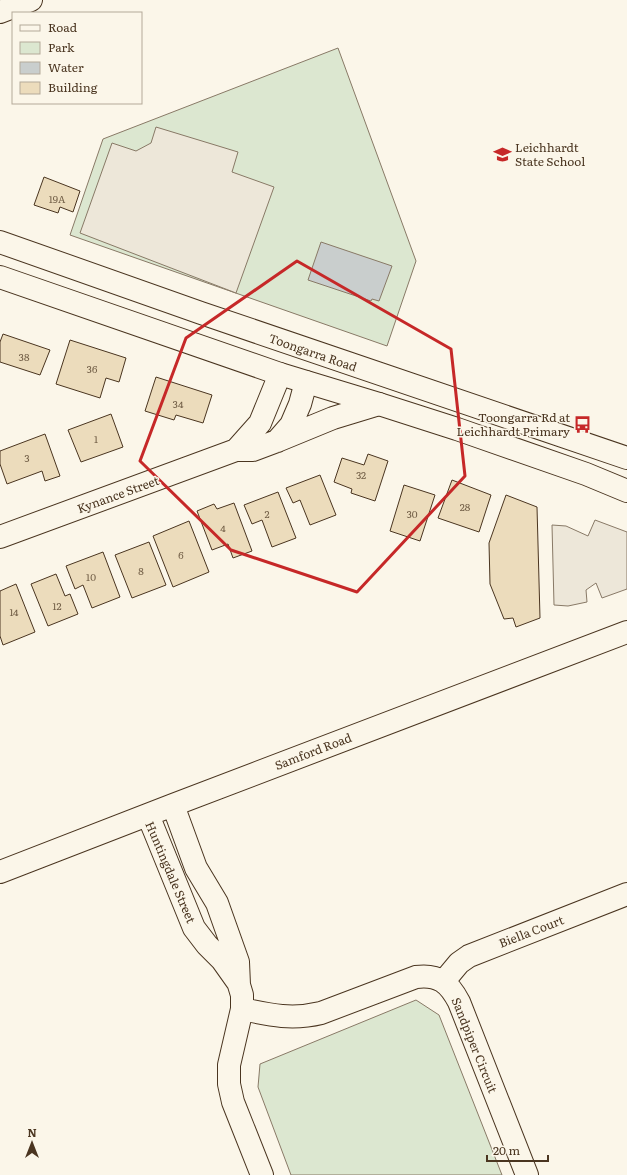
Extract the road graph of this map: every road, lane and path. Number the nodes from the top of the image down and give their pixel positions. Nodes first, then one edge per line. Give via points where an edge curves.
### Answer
1 (31, 0) edge
2 (0, 12) edge
3 (0, 242) edge
4 (0, 277) edge
5 (306, 349) junction
6 (280, 374) junction
7 (306, 382) junction
8 (379, 404) junction
9 (277, 442) junction
10 (236, 450) junction
11 (627, 458) edge
12 (627, 491) edge
13 (0, 537) edge
14 (627, 632) edge
15 (172, 805) junction
16 (148, 815) junction
17 (0, 872) edge
18 (627, 894) edge
19 (444, 981) junction
20 (240, 985) junction
21 (242, 1009) junction
22 (262, 1175) edge
23 (527, 1175) edge

1 - 2 street
3 - 5 street, Toongarra Road
4 - 6 street
5 - 6 street
5 - 7 street
5 - 11 street, Toongarra Road
6 - 7 street
6 - 10 street via 260,423
7 - 8 street
7 - 9 street via 291,425
8 - 9 street via 333,418
8 - 12 street via 586,474
9 - 10 street via 253,450
10 - 13 street, Kynance Street
14 - 15 street, Samford Road
15 - 16 street, Samford Road
15 - 20 street, Huntingdale Street via 196,868 220,911 238,962
16 - 17 street, Samford Road
16 - 20 street, Huntingdale Street via 194,928
18 - 19 street, Biella Court via 469,956 459,963
19 - 21 street via 431,977 416,977 308,1016 281,1017
19 - 23 street, Sandpiper Circuit via 459,1002
20 - 21 street, Huntingdale Street
21 - 22 street, Huntingdale Street via 229,1065 229,1084 233,1102

